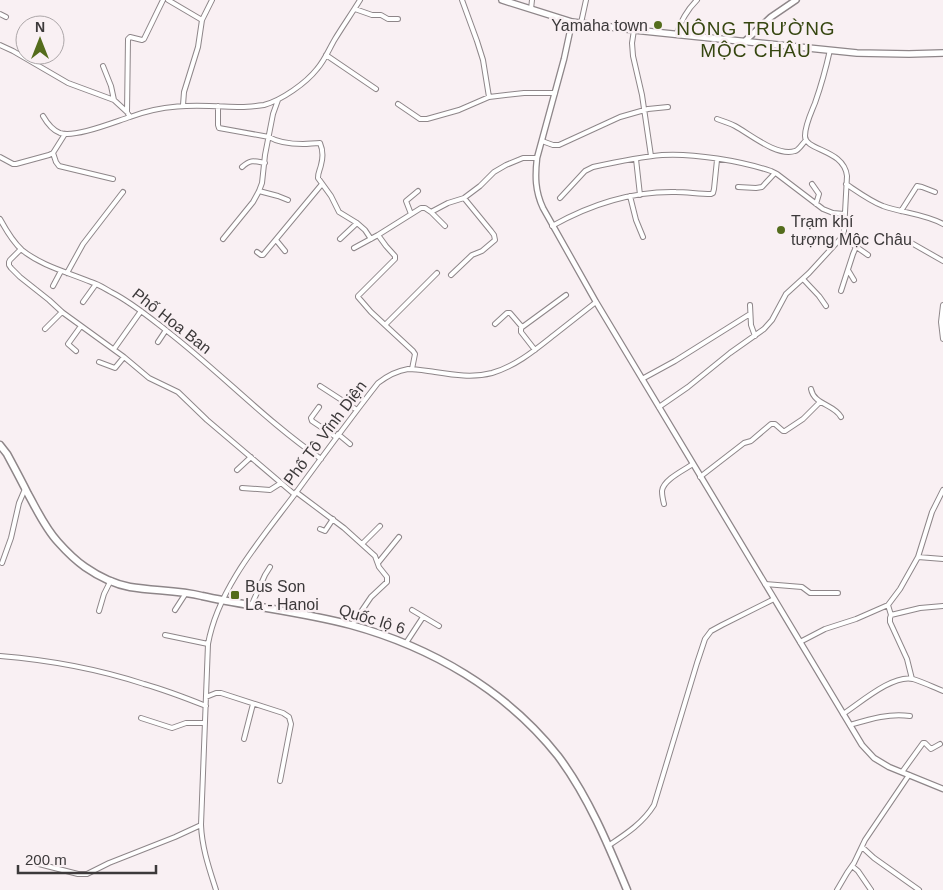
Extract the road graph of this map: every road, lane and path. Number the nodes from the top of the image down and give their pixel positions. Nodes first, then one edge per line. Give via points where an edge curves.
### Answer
1 (163, 0) edge
2 (168, 0) edge
3 (212, 0) edge
4 (360, 0) edge
5 (462, 0) edge
6 (502, 0) edge
7 (532, 0) edge
8 (586, 0) edge
9 (697, 0) edge
10 (796, 0) edge
11 (355, 9) junction
12 (531, 9) junction
13 (0, 14) edge
14 (6, 17) dead end
15 (398, 19) dead end
16 (202, 20) junction
17 (572, 22) junction
18 (582, 23) junction
19 (634, 30) junction
20 (676, 35) junction
21 (744, 42) junction
22 (0, 45) edge
23 (830, 50) junction
24 (943, 52) edge
25 (326, 55) junction
26 (103, 66) dead end
27 (376, 89) dead end
28 (555, 93) junction
29 (489, 97) junction
30 (114, 100) junction
31 (278, 100) junction
32 (268, 104) junction
33 (398, 104) dead end
34 (183, 106) junction
35 (218, 106) junction
36 (668, 107) dead end
37 (644, 110) junction
38 (127, 112) junction
39 (273, 114) junction
40 (43, 116) dead end
41 (130, 117) junction
42 (717, 119) dead end
43 (65, 134) junction
44 (269, 137) junction
45 (806, 140) junction
46 (542, 141) junction
47 (53, 153) junction
48 (651, 156) junction
49 (0, 157) edge
50 (537, 158) junction
51 (636, 159) junction
52 (717, 160) junction
53 (265, 163) junction
54 (242, 167) dead end
55 (775, 173) junction
56 (113, 179) dead end
57 (322, 184) junction
58 (812, 184) dead end
59 (846, 184) junction
60 (738, 187) dead end
61 (259, 191) junction
62 (418, 191) dead end
63 (123, 192) dead end
64 (935, 192) dead end
65 (640, 195) junction
66 (630, 196) junction
67 (464, 198) junction
68 (560, 198) dead end
69 (288, 200) dead end
70 (816, 204) junction
71 (900, 211) junction
72 (431, 212) junction
73 (411, 214) junction
74 (844, 214) junction
75 (0, 220) edge
76 (357, 223) junction
77 (943, 224) edge
78 (445, 226) dead end
79 (552, 226) junction
80 (378, 235) junction
81 (643, 237) dead end
82 (842, 237) junction
83 (901, 237) dead end
84 (371, 238) junction
85 (223, 239) dead end
86 (340, 239) dead end
87 (276, 240) junction
88 (856, 247) junction
89 (354, 248) dead end
90 (21, 249) junction
91 (285, 251) dead end
92 (256, 252) dead end
93 (868, 256) dead end
94 (943, 261) edge
95 (848, 270) junction
96 (61, 271) junction
97 (67, 273) junction
98 (437, 273) dead end
99 (451, 276) dead end
100 (803, 279) junction
101 (854, 280) dead end
102 (96, 284) junction
103 (53, 286) dead end
104 (841, 291) dead end
105 (566, 295) dead end
106 (82, 302) dead end
107 (596, 302) junction
108 (750, 305) dead end
109 (943, 305) edge
110 (826, 306) dead end
111 (141, 311) junction
112 (62, 312) junction
113 (750, 314) junction
114 (495, 324) dead end
115 (385, 325) junction
116 (81, 326) junction
117 (522, 327) junction
118 (45, 329) dead end
119 (166, 330) junction
120 (755, 336) junction
121 (943, 339) edge
122 (158, 342) dead end
123 (114, 349) junction
124 (535, 350) junction
125 (76, 351) dead end
126 (124, 357) junction
127 (98, 362) dead end
128 (412, 369) junction
129 (642, 379) junction
130 (320, 386) dead end
131 (811, 389) dead end
132 (820, 402) junction
133 (319, 407) dead end
134 (659, 408) junction
135 (357, 410) junction
136 (841, 417) dead end
137 (337, 436) junction
138 (350, 444) dead end
139 (0, 445) edge
140 (251, 457) junction
141 (321, 459) junction
142 (693, 464) junction
143 (237, 470) dead end
144 (700, 477) junction
145 (280, 483) junction
146 (25, 488) junction
147 (242, 488) dead end
148 (943, 490) edge
149 (295, 493) junction
150 (664, 504) dead end
151 (333, 519) junction
152 (380, 526) dead end
153 (320, 529) dead end
154 (399, 537) dead end
155 (362, 544) junction
156 (918, 557) junction
157 (943, 559) edge
158 (2, 563) dead end
159 (378, 564) junction
160 (270, 567) dead end
161 (111, 580) junction
162 (765, 584) junction
163 (186, 593) junction
164 (838, 593) dead end
165 (774, 599) junction
166 (222, 601) junction
167 (888, 605) junction
168 (251, 606) junction
169 (943, 606) edge
170 (175, 610) dead end
171 (412, 610) dead end
172 (99, 611) dead end
173 (891, 615) junction
174 (424, 617) junction
175 (352, 625) junction
176 (439, 626) dead end
177 (165, 635) dead end
178 (800, 642) junction
179 (406, 643) junction
180 (208, 644) junction
181 (0, 656) edge
182 (912, 679) junction
183 (943, 691) edge
184 (206, 697) junction
185 (254, 704) junction
186 (206, 706) junction
187 (843, 714) junction
188 (910, 716) dead end
189 (141, 718) dead end
190 (205, 723) junction
191 (850, 725) junction
192 (244, 738) dead end
193 (940, 744) dead end
194 (902, 772) junction
195 (908, 775) junction
196 (280, 781) dead end
197 (943, 789) edge
198 (201, 825) junction
199 (608, 846) junction
200 (862, 847) junction
201 (35, 863) dead end
202 (852, 866) junction
203 (216, 890) edge
204 (627, 890) edge
205 (837, 890) edge
206 (871, 890) edge
207 (919, 890) edge

1 - 38 street via 144,38 128,39
2 - 16 street
3 - 16 street
4 - 11 street
5 - 29 street via 482,55
6 - 12 main road
7 - 12 street
8 - 18 street
9 - 20 street via 684,16
10 - 21 main road
11 - 15 street
11 - 25 street
12 - 17 main road
13 - 14 street
16 - 34 street
17 - 18 main road
17 - 28 street
18 - 19 main road
19 - 20 main road
19 - 37 street via 632,49
20 - 21 main road
21 - 23 main road
22 - 30 street via 68,83
23 - 24 main road via 909,54
23 - 45 street via 807,125
25 - 27 street
25 - 31 street via 312,75
26 - 30 street
28 - 29 street
28 - 46 street
29 - 33 street via 427,119 420,119
30 - 38 street
31 - 32 street
31 - 39 street
32 - 35 street
32 - 39 street
34 - 35 street
34 - 41 street
35 - 44 street via 219,128
36 - 37 street
37 - 46 street via 608,122 559,145
37 - 48 street
38 - 41 street
39 - 44 street
40 - 43 street via 52,128
41 - 43 street via 95,129
42 - 45 street via 777,150 796,151
43 - 47 street
44 - 53 street
44 - 57 street via 296,144 320,143 322,159 317,176
45 - 59 street via 842,162 846,170
46 - 50 street
47 - 49 street via 16,164
47 - 56 street via 59,166
48 - 51 street
48 - 52 street
50 - 67 street via 523,158 506,165
50 - 79 street via 536,190
51 - 65 street
51 - 68 street via 593,166
52 - 55 street
52 - 65 street via 711,194
53 - 54 street via 251,161
53 - 61 street
55 - 60 street via 762,187
55 - 70 street
57 - 76 street via 340,212
57 - 87 street
58 - 70 street via 819,194
59 - 71 street via 876,203
59 - 74 street
61 - 69 street
61 - 85 street
62 - 73 street via 406,200
63 - 97 street via 82,244
64 - 71 street via 917,186
65 - 66 street
66 - 79 street via 597,204
66 - 81 street
67 - 72 street
67 - 99 street via 495,240 472,255
70 - 74 street via 828,212
71 - 77 street
72 - 73 street via 421,208
72 - 78 street
73 - 80 street
74 - 82 street
75 - 90 street, Phố Hoa Ban
76 - 84 street
76 - 86 street
79 - 107 street
80 - 84 street
80 - 115 street via 395,259 358,297
82 - 88 street
82 - 100 street
83 - 94 street
84 - 89 street
87 - 91 street
87 - 92 street via 263,256
88 - 93 street
88 - 95 street
90 - 96 street, Phố Hoa Ban
90 - 112 street via 10,260 9,266
95 - 101 street
95 - 104 street
96 - 97 street, Phố Hoa Ban
96 - 103 street
97 - 102 street, Phố Hoa Ban
98 - 115 street
100 - 110 street
100 - 120 street via 786,294 768,325
102 - 106 street
102 - 111 street, Phố Hoa Ban
105 - 117 street
107 - 124 street, Phố Tô Vĩnh Diện
107 - 129 street
108 - 113 street
109 - 121 street
111 - 119 street, Phố Hoa Ban
111 - 123 street
112 - 116 street
112 - 118 street
113 - 120 street
113 - 129 street
114 - 117 street via 510,313
115 - 128 street via 413,350
116 - 123 street
116 - 125 street via 68,344
117 - 124 street via 521,332
119 - 122 street
119 - 141 street, Phố Hoa Ban
120 - 134 street
123 - 126 street
124 - 128 street, Phố Tô Vĩnh Diện via 506,368 483,375
126 - 127 street via 115,368
126 - 140 street via 149,378 178,392
128 - 135 street, Phố Tô Vĩnh Diện via 384,378
129 - 134 street
130 - 135 street
131 - 132 street
132 - 136 street
132 - 144 street via 788,430 783,432 771,424
133 - 137 street via 311,418
134 - 142 street
135 - 137 street, Phố Tô Vĩnh Diện
137 - 138 street
137 - 141 street, Phố Tô Vĩnh Diện
139 - 146 highway, Quốc lộ 6
140 - 143 street
140 - 145 street
141 - 149 street, Phố Tô Vĩnh Diện
142 - 144 street
142 - 150 street via 664,486
144 - 162 street
145 - 147 street via 270,490
145 - 149 street
146 - 158 street
146 - 161 highway, Quốc lộ 6 via 57,542 94,573
148 - 156 street via 932,512
149 - 151 street
149 - 166 street, Phố Tô Vĩnh Diện via 256,546
151 - 153 street via 325,530
151 - 155 street
152 - 155 street
154 - 159 street
155 - 159 street
156 - 157 street
156 - 167 street
159 - 175 street via 387,582 371,597
160 - 168 street
161 - 163 highway, Quốc lộ 6 via 128,587
161 - 172 street
162 - 164 street via 802,586 810,593
162 - 165 street
163 - 166 highway, Quốc lộ 6
163 - 170 street
165 - 178 street
165 - 199 street via 711,631 705,639 654,805 639,824
166 - 168 highway, Quốc lộ 6
166 - 180 street, Phố Tô Vĩnh Diện
167 - 173 street
167 - 178 street
168 - 175 highway, Quốc lộ 6
169 - 173 street
171 - 174 street
173 - 182 street via 890,622 908,659
174 - 176 street
174 - 179 street
175 - 179 highway, Quốc lộ 6
177 - 180 street
178 - 187 street
179 - 199 highway, Quốc lộ 6 via 448,663 486,687 532,727 570,774
180 - 184 street, Phố Tô Vĩnh Diện
181 - 186 street via 47,661 120,676
182 - 183 street
182 - 187 street via 892,682
184 - 185 street via 218,692
184 - 186 street, Phố Tô Vĩnh Diện
185 - 192 street
185 - 196 street via 286,714 290,719
186 - 190 street, Phố Tô Vĩnh Diện
187 - 191 street
188 - 191 street via 883,716
189 - 190 street via 172,728 186,723
190 - 198 street, Phố Tô Vĩnh Diện
191 - 194 street via 874,758
193 - 194 street via 930,749 923,743
194 - 195 street
195 - 197 street
195 - 200 street
198 - 201 street via 87,874
198 - 203 street, Phố Tô Vĩnh Diện via 206,860
199 - 204 highway, Quốc lộ 6
200 - 202 street
200 - 207 street
202 - 205 street
202 - 206 street

